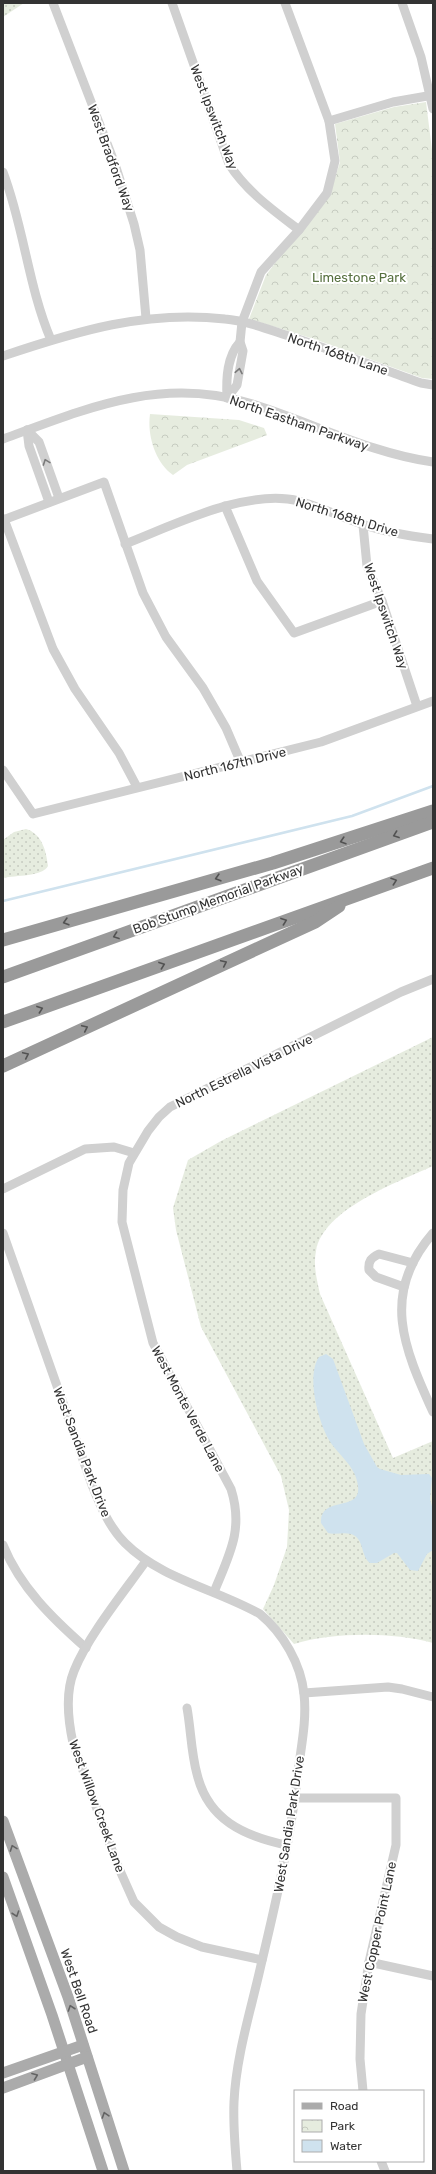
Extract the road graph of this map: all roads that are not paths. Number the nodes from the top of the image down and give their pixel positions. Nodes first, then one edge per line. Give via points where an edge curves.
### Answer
1 (53, 3) edge
2 (172, 3) edge
3 (285, 3) edge
4 (402, 3) edge
5 (432, 95) edge
6 (433, 109) edge
7 (329, 121) junction
8 (3, 172) edge
9 (299, 230) junction
10 (146, 318) junction
11 (242, 322) junction
12 (51, 340) junction
13 (3, 356) edge
14 (433, 385) edge
15 (227, 398) junction
16 (27, 430) junction
17 (3, 439) edge
18 (433, 462) edge
19 (60, 498) junction
20 (49, 502) junction
21 (225, 506) junction
22 (4, 519) edge
23 (363, 525) junction
24 (433, 539) edge
25 (125, 544) junction
26 (382, 601) junction
27 (433, 701) edge
28 (417, 706) junction
29 (241, 763) junction
30 (3, 770) edge
31 (137, 787) junction
32 (433, 811) edge
33 (433, 822) edge
34 (433, 868) edge
35 (357, 894) junction
36 (3, 940) edge
37 (3, 977) edge
38 (433, 979) edge
39 (3, 1022) edge
40 (3, 1066) edge
41 (134, 1153) junction
42 (3, 1189) edge
43 (3, 1233) edge
44 (433, 1233) edge
45 (413, 1263) junction
46 (404, 1287) junction
47 (433, 1412) edge
48 (3, 1545) edge
49 (146, 1561) junction
50 (214, 1592) junction
51 (86, 1648) junction
52 (304, 1693) junction
53 (433, 1697) edge
54 (187, 1708) dead end
55 (295, 1798) junction
56 (3, 1822) edge
57 (286, 1845) junction
58 (3, 1877) edge
59 (262, 1960) junction
60 (369, 1962) junction
61 (433, 1976) edge
62 (83, 2045) junction
63 (64, 2052) junction
64 (87, 2057) junction
65 (68, 2064) junction
66 (3, 2073) edge
67 (3, 2088) edge
68 (363, 2090) edge
69 (380, 2162) edge
70 (103, 2171) edge
71 (124, 2171) edge
72 (237, 2171) edge
73 (385, 2171) edge

1 - 10 street, West Bradford Way via 115,164 134,224 140,250
2 - 9 street, West Ipswitch Way via 229,164 240,181 258,198
3 - 7 street
4 - 5 street
5 - 6 street
5 - 7 street via 393,102
7 - 9 street via 335,161 332,177 327,193
8 - 12 street via 16,212 40,313
9 - 11 street via 262,272
10 - 11 street, North 168th Lane via 186,316
10 - 12 street, North 168th Lane via 100,326
11 - 14 street, North 168th Lane
11 - 15 street via 240,342 232,350 226,382
12 - 13 street, North 168th Lane
15 - 16 street, North Eastham Parkway via 176,393 123,398
15 - 18 street, North Eastham Parkway via 249,403 384,451
16 - 17 street, North Eastham Parkway
19 -> 16 street via 39,442
16 - 20 street via 29,446
19 - 20 street
19 - 25 street via 104,482
20 - 22 street
21 - 23 street, North 168th Drive via 269,498 299,501
21 - 25 street, North 168th Drive
21 - 26 street via 257,581 294,633
22 - 31 street via 53,649 75,689 120,753
23 - 24 street, North 168th Drive
23 - 26 street, West Ipswitch Way via 366,566
25 - 29 street via 143,593 166,637 203,688 226,728
26 - 28 street, West Ipswitch Way
27 - 28 street, North 167th Drive
28 - 29 street, North 167th Drive via 321,742
29 - 31 street, North 167th Drive
30 - 31 street, North 167th Drive via 33,814
32 -> 36 highway via 273,863
33 -> 37 highway, Bob Stump Memorial Parkway
35 -> 34 highway
39 -> 35 highway
40 -> 35 highway via 315,922
38 - 41 street, North Estrella Vista Drive via 401,992 170,1107 159,1117
41 - 42 street via 114,1147 86,1149
41 - 50 street, West Monte Verde Lane via 123,1190 122,1222 147,1325 161,1360 230,1489 235,1504 235,1540
43 - 49 street, West Sandia Park Drive via 100,1506 124,1543
44 - 45 street
45 - 46 street
45 - 46 street via 378,1254 368,1263 369,1270 376,1277
46 - 47 street via 401,1311 405,1344
48 - 51 street via 31,1593 56,1622
49 - 50 street, West Sandia Park Drive
49 - 51 street, West Willow Creek Lane
50 - 52 street, West Sandia Park Drive via 250,1608 268,1621 292,1654
51 - 59 street, West Willow Creek Lane via 70,1685 70,1729 80,1763 134,1902 159,1927 178,1938 202,1947
52 - 53 street via 388,1687
52 - 55 street, West Sandia Park Drive via 305,1711
54 - 57 street via 197,1775 205,1795 215,1810 228,1822 251,1836
55 - 57 street, West Sandia Park Drive
55 - 60 street, West Copper Point Lane via 396,1798 396,1845
62 -> 56 main road, West Bell Road
57 - 59 street, West Sandia Park Drive
58 -> 63 main road
59 - 72 street, West Sandia Park Drive via 234,2100
60 - 61 street
60 - 68 street, West Copper Point Lane via 360,2014
62 - 63 main road
62 - 64 main road, West Bell Road
63 - 65 main road
63 - 66 main road
64 - 65 main road
71 -> 64 main road, West Bell Road
67 -> 65 main road
65 - 70 main road
69 - 73 street

